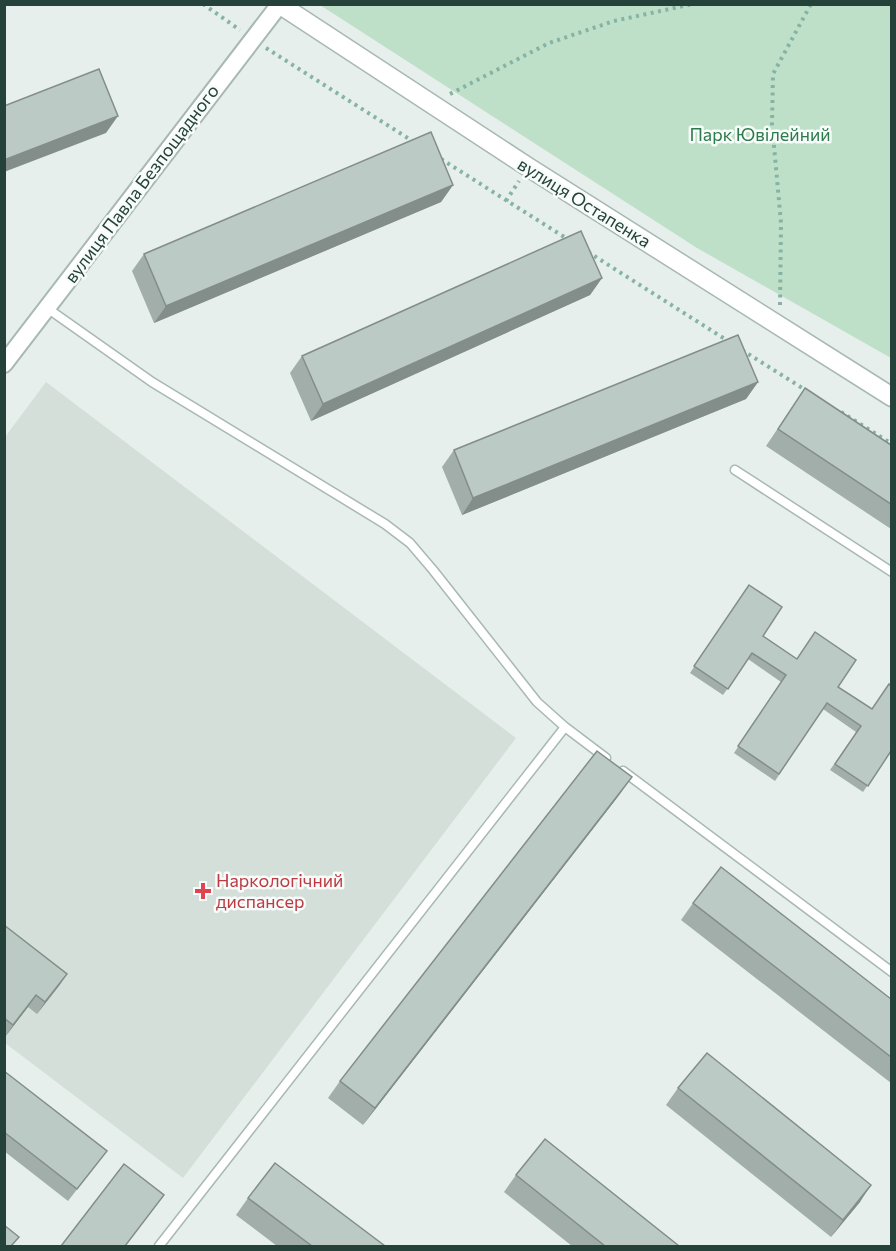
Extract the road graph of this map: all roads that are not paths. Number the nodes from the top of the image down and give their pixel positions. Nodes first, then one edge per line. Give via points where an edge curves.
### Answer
1 (279, 5) edge
2 (47, 308) junction
3 (4, 364) edge
4 (891, 397) edge
5 (735, 470) dead end
6 (891, 572) edge
7 (566, 727) junction
8 (891, 972) edge
9 (159, 1246) edge

1 - 2 street, вулиця Павла Безпощадного
1 - 4 street, вулиця Остапенка
2 - 3 street, вулиця Павла Безпощадного
2 - 7 lane via 152,382 410,543 537,702
5 - 6 lane
7 - 8 lane
7 - 9 lane

